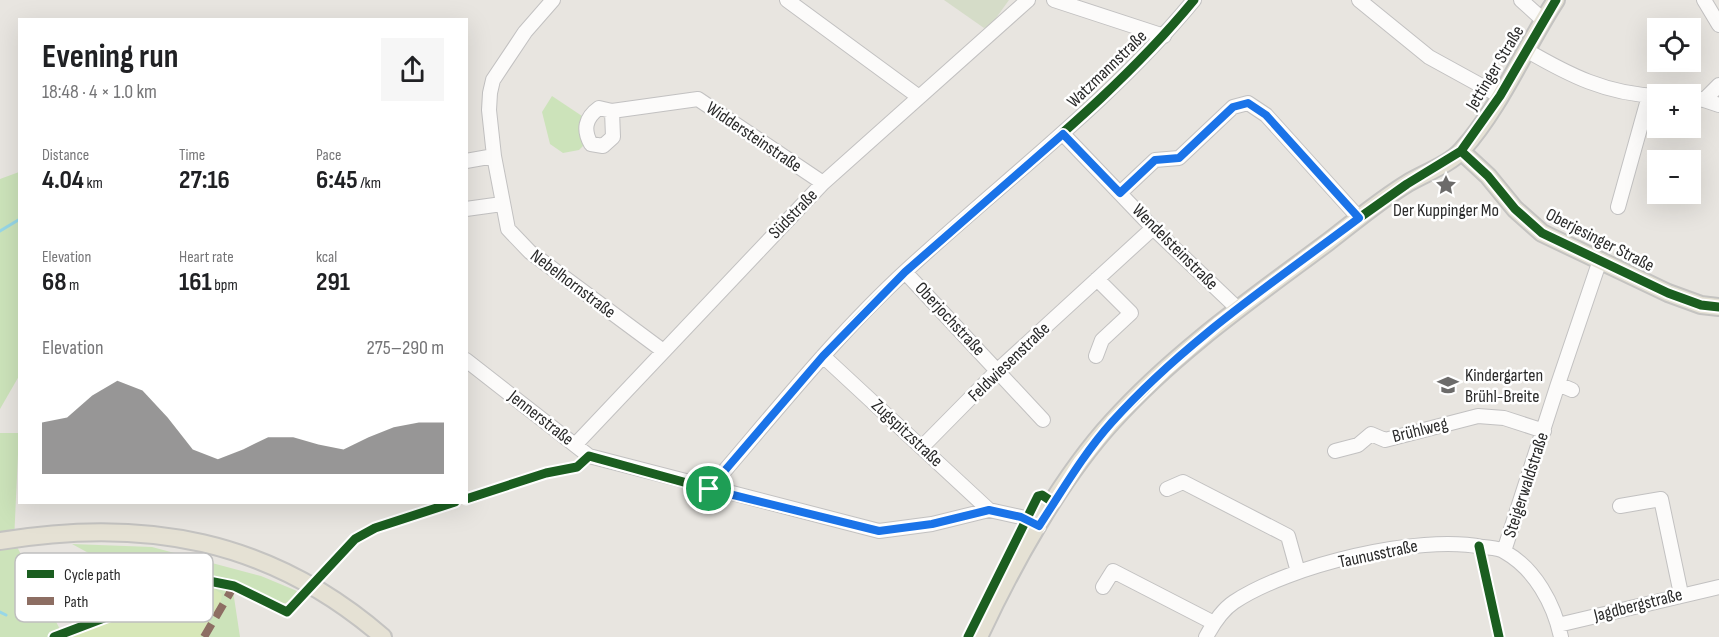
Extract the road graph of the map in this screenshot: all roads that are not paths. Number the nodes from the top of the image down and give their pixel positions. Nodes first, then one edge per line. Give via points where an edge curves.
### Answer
1 (553, 0) edge
2 (787, 0) edge
3 (1028, 0) edge
4 (1054, 0) edge
5 (1194, 0) edge
6 (1521, 0) edge
7 (1556, 0) edge
8 (1704, 0) edge
9 (1364, 2) edge
10 (1543, 20) junction
11 (1719, 26) edge
12 (1164, 36) junction
13 (1526, 50) junction
14 (1719, 85) edge
15 (1647, 95) edge
16 (1500, 96) junction
17 (1701, 96) edge
18 (920, 97) junction
19 (1701, 100) edge
20 (1719, 105) edge
21 (612, 111) dead end
22 (1647, 115) edge
23 (1063, 134) junction
24 (1461, 151) junction
25 (494, 156) junction
26 (468, 160) edge
27 (823, 183) junction
28 (1120, 193) junction
29 (502, 204) junction
30 (1618, 207) dead end
31 (468, 209) edge
32 (1359, 218) junction
33 (1154, 228) junction
34 (1600, 260) junction
35 (905, 272) junction
36 (1097, 279) junction
37 (1719, 307) edge
38 (1238, 309) junction
39 (662, 350) junction
40 (823, 356) junction
41 (1096, 356) dead end
42 (468, 362) edge
43 (998, 370) junction
44 (1558, 384) junction
45 (1572, 390) dead end
46 (1042, 420) dead end
47 (1544, 431) junction
48 (575, 445) junction
49 (923, 446) junction
50 (1335, 451) dead end
51 (709, 489) junction
52 (1167, 489) dead end
53 (1620, 506) dead end
54 (989, 510) junction
55 (1039, 526) junction
56 (0, 541) edge
57 (1504, 551) junction
58 (1298, 572) junction
59 (1103, 586) dead end
60 (1719, 587) edge
61 (1681, 594) junction
62 (1214, 623) junction
63 (1560, 631) edge
64 (383, 637) edge
65 (979, 637) edge
66 (1206, 637) edge

1 - 25 street, Nebelhornstraße via 525,32 493,80 489,110
2 - 18 street
3 - 18 street, Südstraße
4 - 12 street
5 - 12 street, Watzmannstraße
6 - 10 street
7 - 10 main road, Jettinger Straße
8 - 11 street
9 - 16 street via 1429,57
10 - 13 main road, Jettinger Straße
12 - 23 street, Watzmannstraße
13 - 15 street via 1569,76
13 - 16 main road, Jettinger Straße
14 - 17 street
16 - 24 main road, Jettinger Straße
18 - 27 street, Südstraße
19 - 20 street
21 - 27 street, Widdersteinstraße via 698,99
22 - 30 street
23 - 28 street, Wendelsteinstraße
23 - 35 street, Watzmannstraße
24 - 32 main road
24 - 34 main road, Oberjesinger Straße via 1542,233
25 - 26 street
25 - 29 street, Nebelhornstraße
27 - 39 street, Südstraße
28 - 32 street via 1155,160 1179,158 1233,107 1248,103 1266,115
28 - 33 street, Wendelsteinstraße
29 - 31 street
29 - 39 street, Nebelhornstraße via 508,229 530,252
32 - 38 main road
33 - 36 street, Feldwiesenstraße
33 - 38 street, Wendelsteinstraße
34 - 37 main road, Oberjesinger Straße via 1668,293
34 - 44 street, Steigerwaldstraße
35 - 40 street, Watzmannstraße
35 - 43 street, Oberjochstraße
36 - 41 street via 1131,313 1102,340
36 - 43 street, Feldwiesenstraße
38 - 55 main road via 1165,370 1112,422 1080,462
39 - 48 street, Südstraße
40 - 49 street, Zugspitzstraße
40 - 51 street, Watzmannstraße
42 - 48 street, Jennerstraße
43 - 46 street, Oberjochstraße
43 - 49 street, Feldwiesenstraße
44 - 45 street
44 - 47 street, Steigerwaldstraße
47 - 50 street, Brühlweg via 1504,418 1478,416 1385,440 1371,434 1358,445
47 - 57 street, Steigerwaldstraße
48 - 51 street, Jennerstraße via 589,456
49 - 54 street, Zugspitzstraße
51 - 54 street, Jennerstraße via 879,531 932,524
52 - 58 street via 1183,482 1288,536
53 - 61 street via 1661,499
54 - 55 street, Jennerstraße via 1021,517
55 - 65 main road
56 - 64 main road via 69,532 128,531 213,545 303,581
57 - 58 street, Taunusstraße via 1451,542 1402,545
57 - 63 street via 1538,581
58 - 62 street, Taunusstraße via 1267,583 1232,603
59 - 62 street via 1113,571
60 - 61 street, Jagdbergstraße
61 - 63 street, Jagdbergstraße
62 - 66 street, Taunusstraße

